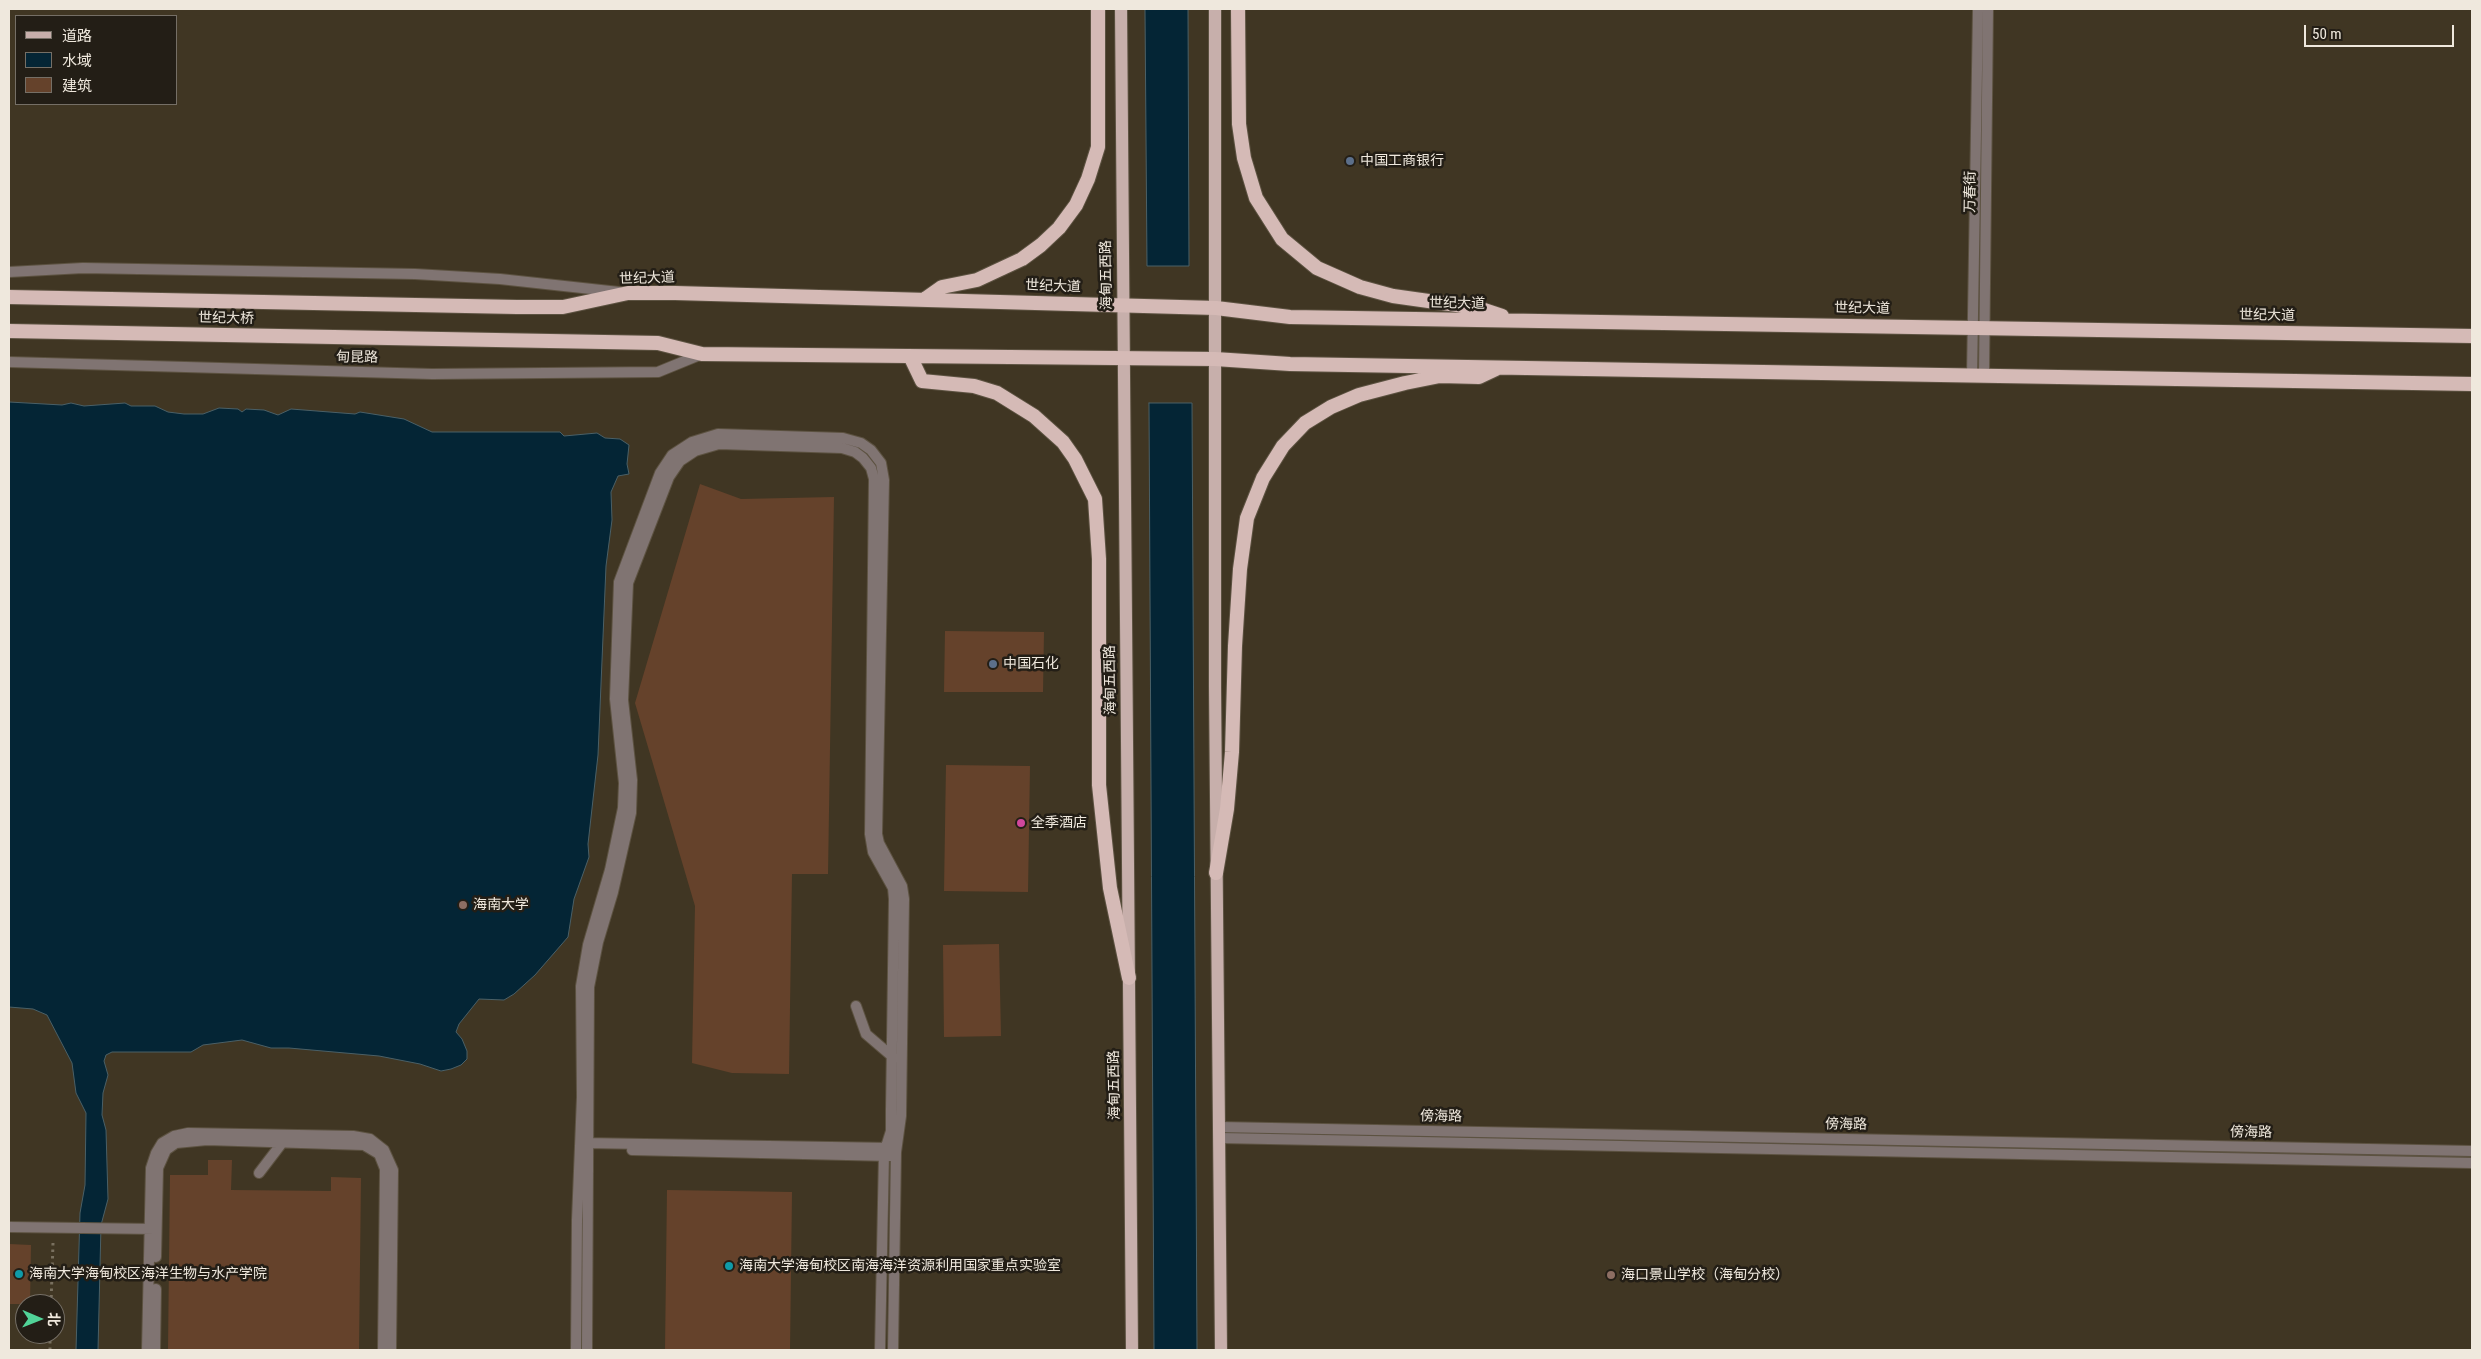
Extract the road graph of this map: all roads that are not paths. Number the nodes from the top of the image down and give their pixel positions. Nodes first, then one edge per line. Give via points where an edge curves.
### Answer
1 (1098, 9) edge
2 (1121, 9) edge
3 (1215, 9) edge
4 (1238, 9) edge
5 (1978, 9) edge
6 (1988, 9) edge
7 (9, 272) edge
8 (628, 293) junction
9 (9, 297) edge
10 (925, 299) junction
11 (1123, 305) junction
12 (443, 306) joint
13 (1216, 308) junction
14 (1514, 321) junction
15 (1978, 328) junction
16 (9, 331) edge
17 (2472, 336) edge
18 (702, 354) junction
19 (910, 356) junction
20 (1122, 358) junction
21 (1215, 359) junction
22 (9, 362) edge
23 (1501, 367) junction
24 (1978, 375) junction
25 (2472, 384) edge
26 (1216, 873) junction
27 (1129, 978) junction
28 (856, 1006) dead end
29 (892, 1056) junction
30 (902, 1067) junction
31 (1219, 1132) junction
32 (286, 1138) junction
33 (585, 1146) junction
34 (2472, 1151) edge
35 (885, 1152) junction
36 (897, 1152) junction
37 (2472, 1162) edge
38 (259, 1173) dead end
39 (9, 1227) edge
40 (153, 1229) junction
41 (148, 1350) edge
42 (154, 1350) edge
43 (383, 1350) edge
44 (390, 1350) edge
45 (576, 1350) edge
46 (587, 1350) edge
47 (880, 1350) edge
48 (893, 1350) edge
49 (1132, 1350) edge
50 (1221, 1350) edge

1 - 10 highway via 1098,147 1076,205 1050,237 1022,259 977,280 942,287
2 - 11 main road, 海甸五西路
3 - 13 main road
4 - 14 highway via 1239,124 1244,158 1256,198 1282,239 1317,268 1360,287 1400,297 1478,308
5 - 15 street, 万春街
6 - 15 street, 万春街
7 - 8 street via 83,268 415,274 500,279
8 - 10 highway, 世纪大道
8 - 12 highway, 世纪大道 via 563,307
9 - 12 highway, 世纪大桥
10 - 11 highway, 世纪大道
11 - 13 highway, 世纪大道
11 - 20 main road, 海甸五西路
13 - 14 highway, 世纪大道 via 1290,317
13 - 21 main road
14 - 15 highway, 世纪大道
15 - 17 highway, 世纪大道
15 - 24 street, 万春街
16 - 18 highway, 世纪大桥 via 658,343
18 - 19 highway
18 - 22 street, 甸昆路 via 658,372 432,374
19 - 20 highway
19 - 27 highway via 922,381 974,386 997,393 1034,416 1071,453 1094,500 1099,559 1099,785 1110,888
20 - 21 highway
20 - 27 main road, 海甸五西路
21 - 23 highway via 1290,364
21 - 26 main road
23 - 24 highway
23 - 26 highway via 1479,377 1440,376 1405,383 1359,395 1330,407 1305,423 1283,446 1263,478 1247,518 1240,569 1228,809
24 - 25 highway
26 - 31 main road
27 - 49 main road, 海甸五西路
28 - 29 street via 866,1034
29 - 30 street
29 - 33 street via 893,893 873,852 870,834 874,479 871,468 855,452 842,448 719,444 695,451 680,461 669,477 628,583 623,700 632,804 589,987
29 - 35 street via 890,1131
30 - 33 street via 904,899 902,886 877,834 884,480 881,463 861,442 843,438 718,434 692,442 672,455 660,473 619,582 615,699 624,783 623,808 610,870 583,967 580,1019
30 - 36 street via 901,1132
31 - 34 street, 傍海路
31 - 37 street, 傍海路
31 - 50 main road
32 - 38 street
32 - 40 street via 188,1133 162,1142 151,1168
32 - 43 street via 364,1145 379,1154 383,1161
32 - 44 street via 364,1138 378,1143 389,1159 393,1170
33 - 35 street
33 - 45 street via 577,1220
33 - 46 street
35 - 36 street
35 - 47 street
36 - 48 street
39 - 40 street
40 - 41 street
40 - 42 street

